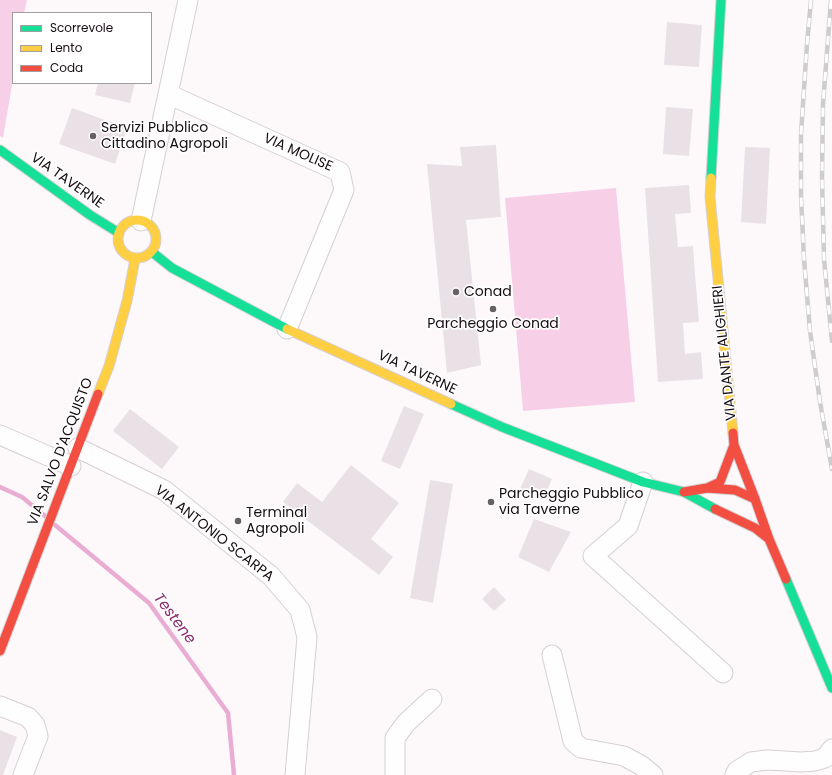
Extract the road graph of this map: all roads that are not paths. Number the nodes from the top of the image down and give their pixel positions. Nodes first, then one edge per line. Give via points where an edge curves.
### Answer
1 (188, 0) edge
2 (721, 0) edge
3 (168, 94) junction
4 (0, 150) edge
5 (141, 221) junction
6 (119, 233) junction
7 (152, 252) junction
8 (135, 259) junction
9 (287, 329) junction
10 (0, 435) edge
11 (734, 445) junction
12 (78, 448) junction
13 (70, 469) junction
14 (643, 482) junction
15 (707, 488) junction
16 (684, 492) junction
17 (755, 498) junction
18 (714, 508) junction
19 (769, 540) junction
20 (0, 651) edge
21 (552, 655) dead end
22 (723, 673) dead end
23 (832, 688) edge
24 (432, 699) dead end
25 (0, 706) edge
26 (832, 750) edge
27 (23, 775) edge
28 (295, 775) edge
29 (395, 775) edge
30 (653, 775) edge
31 (735, 775) edge

1 - 3 street
2 - 11 street, VIA DANTE ALIGHIERI via 710,197
3 - 5 street
3 - 9 street, VIA MOLISE via 340,172 344,190
4 - 6 street, VIA TAVERNE
5 - 6 street via 130,222
5 - 7 street via 147,222 155,231 156,242
6 - 8 street via 118,244 124,254
7 - 8 street
7 - 9 street, VIA TAVERNE via 172,268
8 - 12 street, VIA SALVO D'ACQUISTO via 128,301 109,366
9 - 14 street, VIA TAVERNE via 502,427
10 - 13 street
11 - 15 street, VIA TAVERNE via 720,482
11 - 17 street, VIA DANTE ALIGHIERI
12 - 13 street, VIA SALVO D'ACQUISTO
12 - 28 street, VIA ANTONIO SCARPA via 164,490 271,576 300,610 307,637
13 - 20 street, VIA SALVO D'ACQUISTO
14 - 16 street, VIA TAVERNE
14 - 22 street via 628,526 593,556
15 - 16 street, VIA TAVERNE
15 - 17 street, VIA TAVERNE via 735,490
16 - 18 street, VIA TAVERNE
17 - 18 street, VIA TAVERNE via 741,506
17 - 19 street, VIA DANTE ALIGHIERI
18 - 19 street, VIA TAVERNE via 755,528
19 - 23 street, VIA DANTE ALIGHIERI
21 - 30 street via 573,741 581,748 624,756
24 - 29 street via 406,723 395,738
25 - 27 street via 28,717 35,725 38,736
26 - 31 street via 825,758 815,761 751,762

